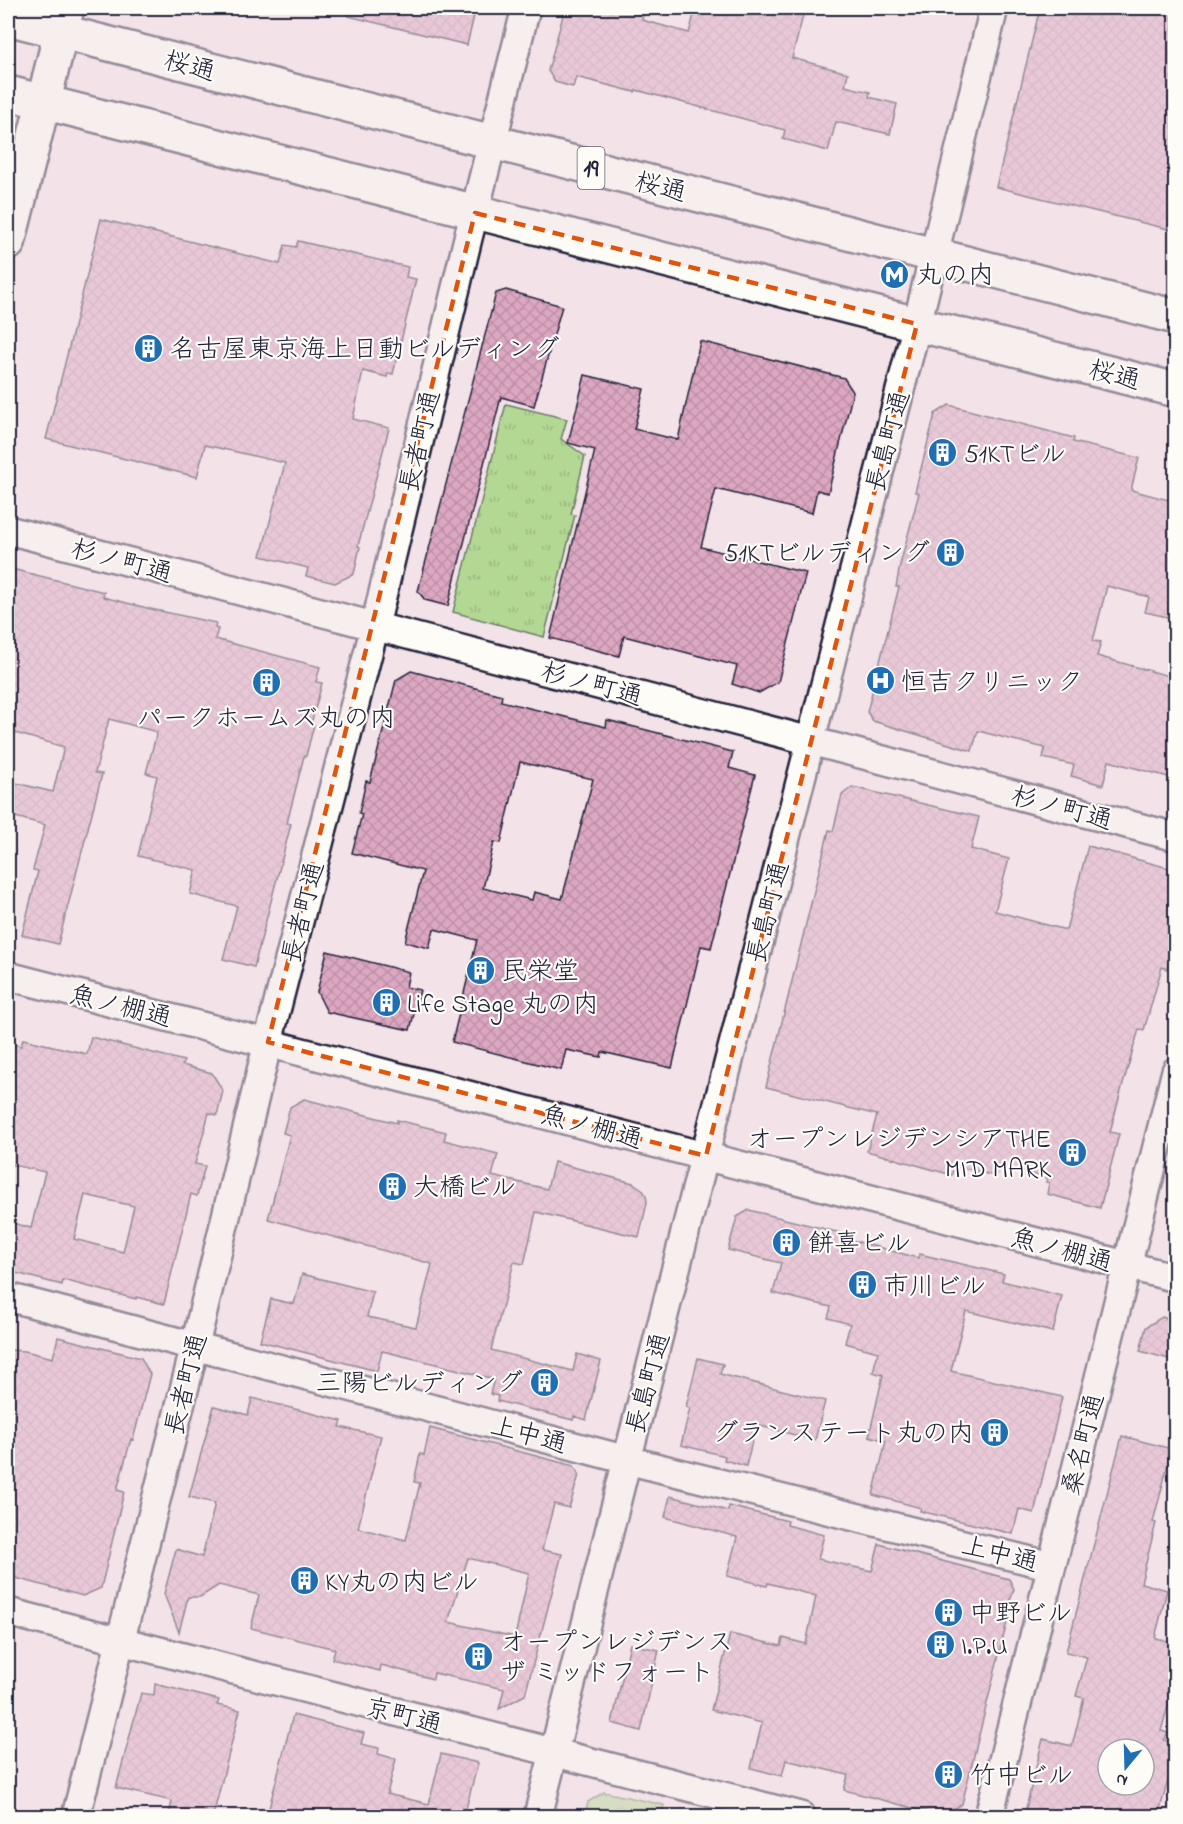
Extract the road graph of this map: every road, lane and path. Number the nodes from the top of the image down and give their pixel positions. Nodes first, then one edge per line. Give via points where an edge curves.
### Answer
1 (526, 8) edge
2 (994, 8) edge
3 (8, 18) edge
4 (64, 20) edge
5 (8, 93) edge
6 (42, 102) junction
7 (492, 143) junction
8 (475, 213) junction
9 (8, 243) edge
10 (933, 256) junction
11 (1176, 317) edge
12 (917, 324) junction
13 (1176, 390) edge
14 (8, 531) edge
15 (375, 626) junction
16 (810, 740) junction
17 (1176, 837) edge
18 (8, 976) edge
19 (268, 1042) junction
20 (1176, 1071) edge
21 (706, 1156) junction
22 (1126, 1266) junction
23 (1176, 1278) edge
24 (8, 1297) edge
25 (195, 1345) junction
26 (627, 1460) junction
27 (1051, 1566) junction
28 (8, 1612) edge
29 (119, 1642) junction
30 (554, 1753) junction
31 (76, 1816) edge
32 (538, 1816) edge
33 (801, 1816) edge
34 (990, 1816) edge

1 - 7 street, 長者町通
2 - 10 street, 長島町通
3 - 4 main road, 桜通 / 19
4 - 6 main road
4 - 7 main road, 桜通 / 19
5 - 6 main road, 桜通
6 - 8 main road, 桜通
6 - 9 main road
7 - 8 street, 長者町通
7 - 10 main road, 桜通 / 19
8 - 12 main road, 桜通
8 - 15 street, 長者町通
10 - 11 main road, 桜通 / 19
10 - 12 street, 長島町通
12 - 13 main road, 桜通
12 - 16 street, 長島町通
14 - 15 street, 杉ノ町通
15 - 16 street, 杉ノ町通
15 - 19 street, 長者町通
16 - 17 street, 杉ノ町通
16 - 21 street, 長島町通
18 - 19 street, 魚ノ棚通
19 - 21 street, 魚ノ棚通
19 - 25 street, 長者町通
20 - 22 street, 桑名町通
21 - 22 street, 魚ノ棚通
21 - 26 street, 長島町通
22 - 23 street, 魚ノ棚通
22 - 27 street, 桑名町通
24 - 25 street, 上中通
25 - 26 street, 上中通
25 - 29 street, 長者町通
26 - 27 street, 上中通
26 - 30 street, 長島町通
27 - 34 street, 桑名町通
28 - 29 street, 京町通
29 - 30 street, 京町通
29 - 31 street, 長者町通
30 - 32 street, 長島町通
30 - 33 street, 京町通

